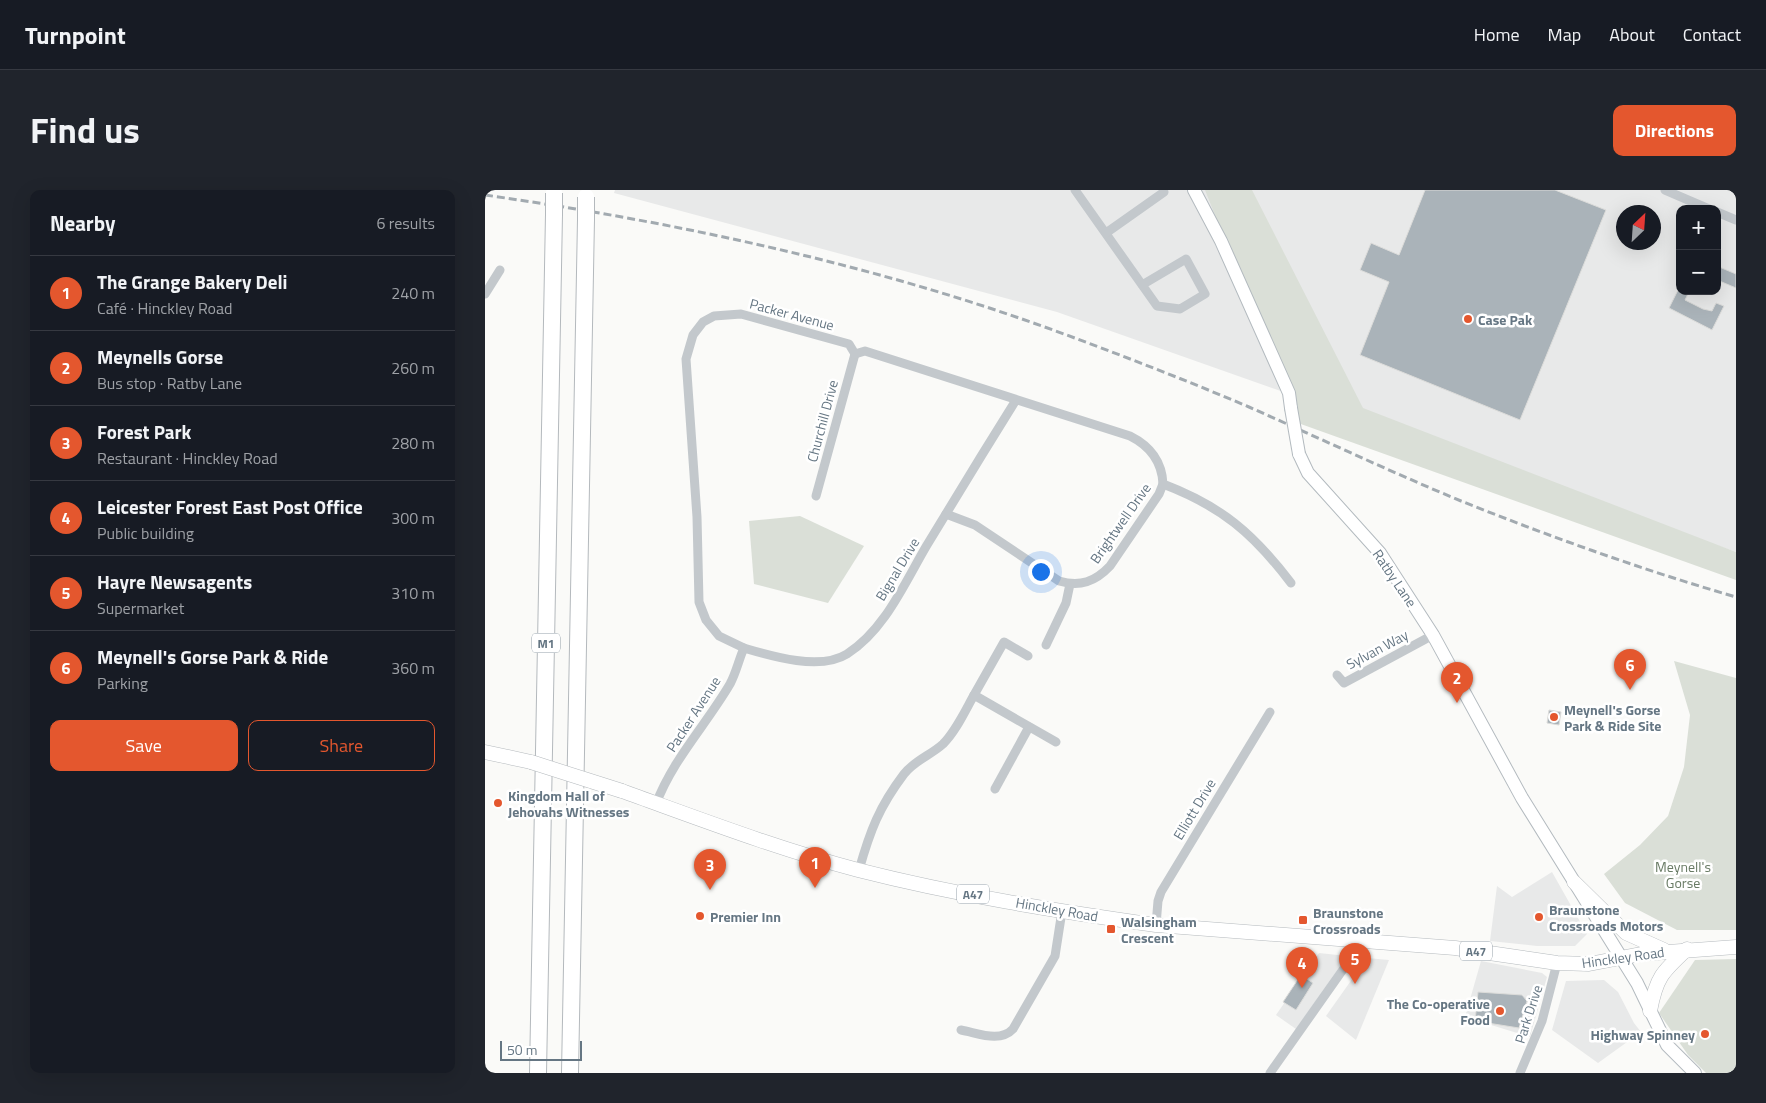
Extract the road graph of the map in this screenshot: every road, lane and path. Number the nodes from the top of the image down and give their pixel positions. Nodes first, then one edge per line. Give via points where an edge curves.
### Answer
1 (1075, 190) edge
2 (1194, 190) edge
3 (1665, 190) edge
4 (554, 191) edge
5 (1164, 192) dead end
6 (586, 193) edge
7 (1700, 205) edge
8 (1721, 214) edge
9 (1736, 220) edge
10 (1105, 233) junction
11 (500, 270) dead end
12 (1142, 285) junction
13 (485, 294) edge
14 (855, 354) junction
15 (1015, 400) junction
16 (1163, 484) junction
17 (816, 496) dead end
18 (946, 514) junction
19 (1291, 583) dead end
20 (1070, 584) junction
21 (1433, 635) junction
22 (1045, 645) dead end
23 (744, 648) junction
24 (1028, 656) dead end
25 (1337, 675) dead end
26 (974, 695) junction
27 (1271, 712) dead end
28 (1029, 727) junction
29 (1056, 742) dead end
30 (489, 754) edge
31 (995, 789) dead end
32 (657, 804) junction
33 (859, 870) junction
34 (1574, 882) junction
35 (1062, 911) junction
36 (1156, 925) junction
37 (1358, 940) junction
38 (1736, 947) edge
39 (1687, 950) junction
40 (1667, 951) junction
41 (1622, 958) junction
42 (1557, 963) junction
43 (1650, 1010) junction
44 (961, 1030) dead end
45 (538, 1073) edge
46 (570, 1073) edge
47 (1270, 1073) edge
48 (1520, 1073) edge
49 (1695, 1073) edge

1 - 10 street
2 - 21 main road, Ratby Lane, bridge via 1221,241 1289,392 1299,454 1308,473 1380,553
3 - 7 street
4 - 45 highway, M1, bridge
5 - 10 street
6 - 46 highway, M1, bridge
8 - 9 street
10 - 12 street
11 - 13 street
12 - 12 street via 1186,259 1205,294 1180,309 1157,306
14 - 15 street via 865,351
14 - 17 street, Churchill Drive
14 - 23 street, Packer Avenue via 849,344 741,314 714,316 703,322 693,335 686,359 697,517 699,602 705,620 719,636
15 - 16 street via 1143,443 1156,457
15 - 18 street, Bignal Drive
16 - 19 street via 1212,505 1231,519 1271,557
16 - 20 street, Brightwell Drive via 1103,574 1083,584
18 - 20 street via 975,525 1059,581
18 - 23 street, Bignal Drive via 893,605 867,637 846,655 828,661 805,660 777,658
20 - 22 street via 1066,603
21 - 25 street, Sylvan Way via 1343,683
21 - 34 main road, Ratby Lane via 1522,798
23 - 32 street, Packer Avenue via 730,683 676,764
24 - 26 street via 1004,642
26 - 28 street
26 - 33 street via 945,742 916,761 876,817
27 - 36 street, Elliott Drive via 1161,892 1157,901
28 - 29 street
28 - 31 street
30 - 32 main road, Hinckley Road / A47, bridge via 572,774
32 - 33 main road, Hinckley Road / A47 via 753,838
33 - 35 main road, Hinckley Road / A47
34 - 40 main road via 1626,933
34 - 41 main road, Ratby Lane
35 - 36 main road, Hinckley Road / A47
35 - 44 street via 1055,956 1013,1029 997,1037
36 - 37 main road, Hinckley Road / A47
37 - 42 main road, Hinckley Road / A47 via 1455,948
37 - 47 street via 1349,961
38 - 39 main road, Hinckley Road / A47
39 - 40 main road, Hinckley Road / A47
39 - 43 main road via 1660,977
40 - 41 main road, Hinckley Road / A47
41 - 42 main road, Hinckley Road / A47 via 1589,964
41 - 43 main road, Ratby Lane
42 - 48 street, Park Drive via 1542,1021
43 - 49 main road, Ratby Lane via 1667,1045

